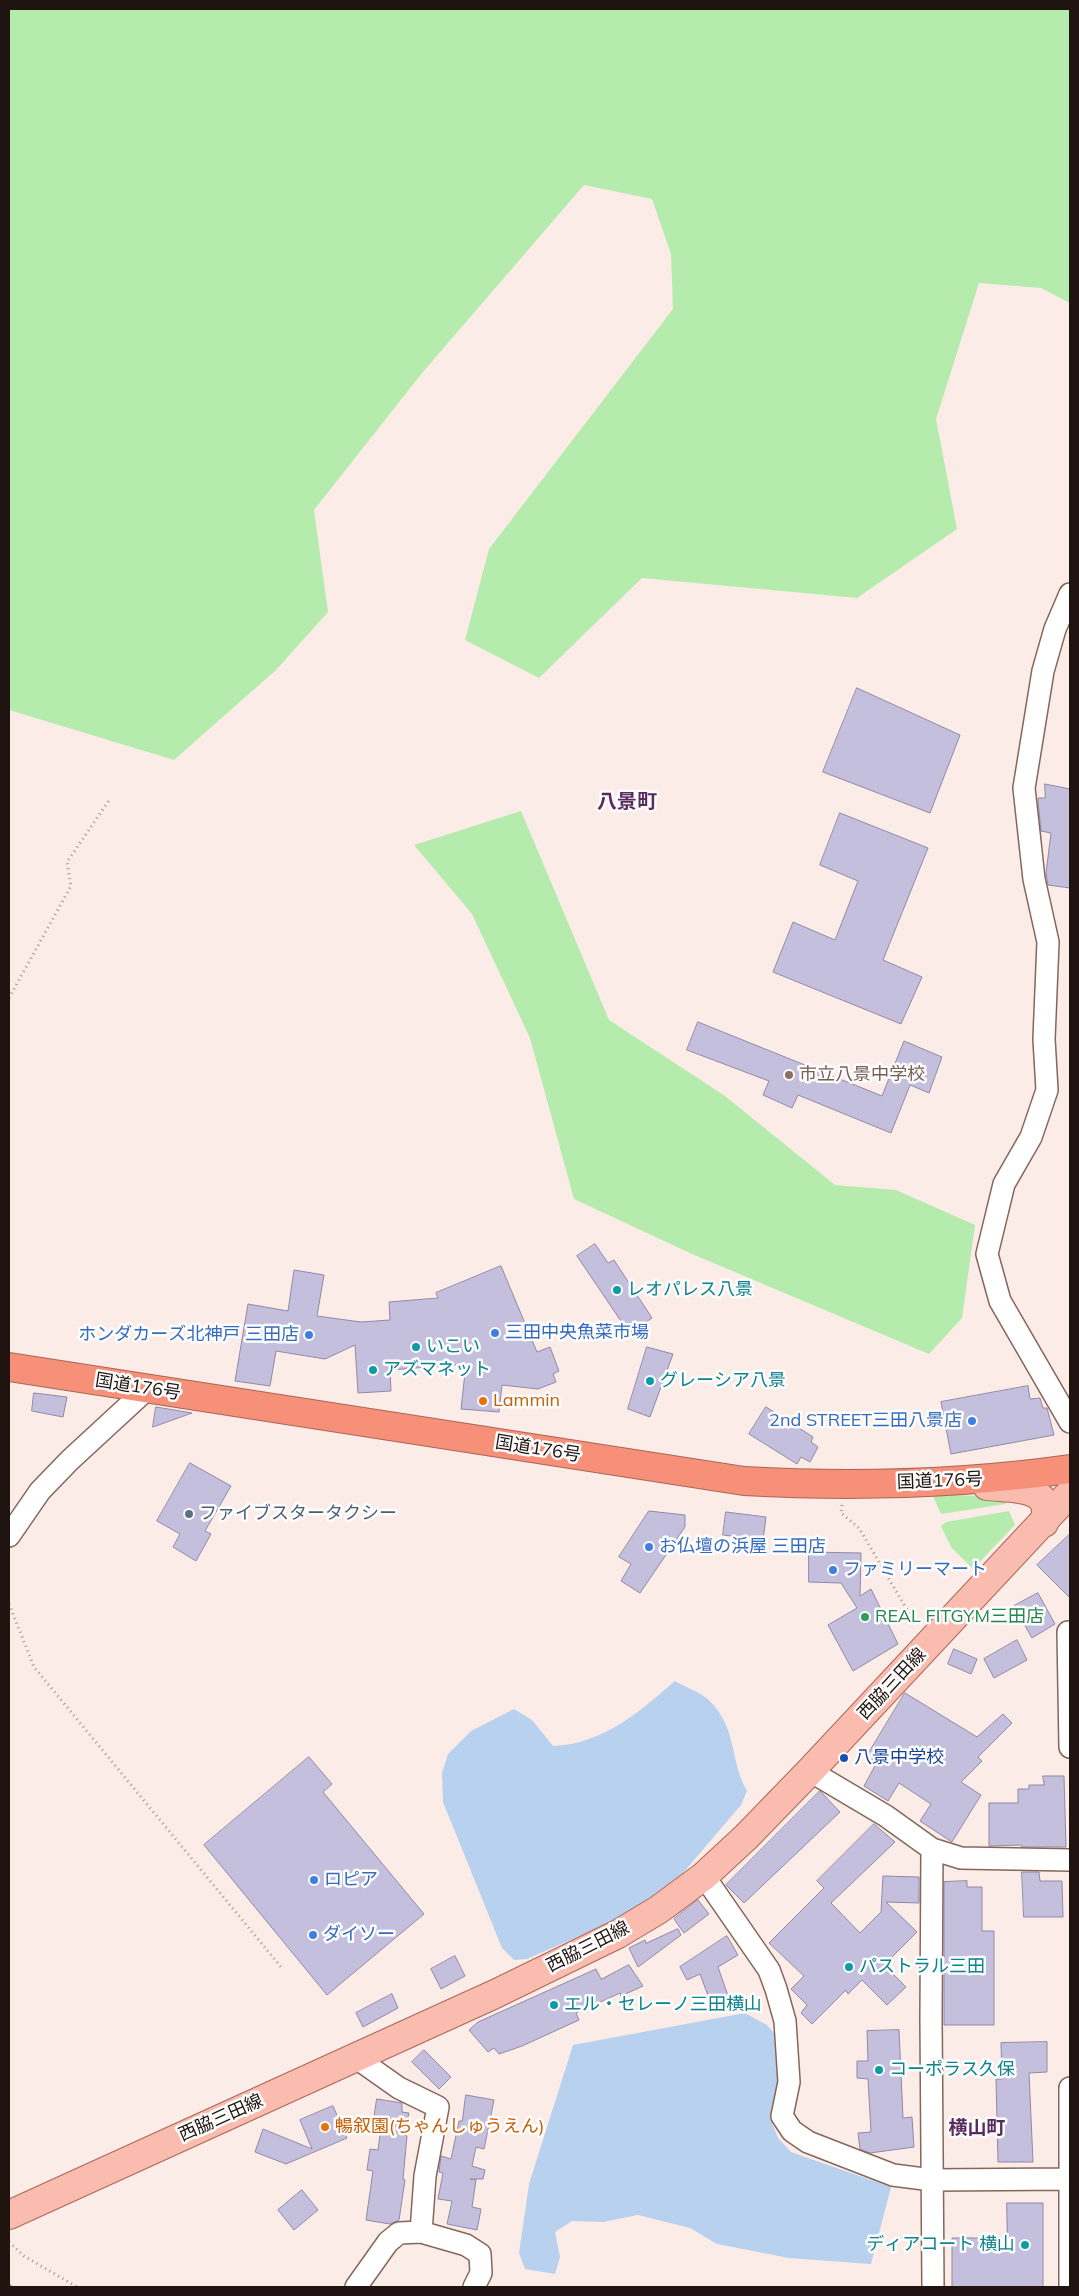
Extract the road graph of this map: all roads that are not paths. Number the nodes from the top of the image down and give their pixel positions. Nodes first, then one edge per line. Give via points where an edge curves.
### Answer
1 (1070, 594) edge
2 (9, 1367) edge
3 (147, 1389) junction
4 (1070, 1422) edge
5 (1070, 1469) edge
6 (931, 1481) junction
7 (1070, 1493) edge
8 (1055, 1513) edge
9 (9, 1536) edge
10 (1068, 1632) dead end
11 (1070, 1747) edge
12 (810, 1771) junction
13 (932, 1849) junction
14 (1070, 1860) edge
15 (704, 1876) junction
16 (355, 2057) junction
17 (1070, 2088) edge
18 (1070, 2179) edge
19 (932, 2180) junction
20 (9, 2215) edge
21 (421, 2232) junction
22 (356, 2287) edge
23 (474, 2287) edge
24 (933, 2287) edge
25 (1070, 2287) edge

1 - 4 street via 1042,671 1024,788 1034,879 1048,942 1044,1039 1047,1090 1031,1136 1004,1184 987,1254 1000,1300
2 - 3 highway, 国道176号
3 - 6 highway, 国道176号 via 744,1481 823,1486
3 - 9 street via 46,1484
5 - 6 highway, 国道176号 via 1009,1478
6 - 8 main road via 1027,1489 1036,1493 1045,1507 1046,1516
7 - 8 main road, 西脇三田線
8 - 12 main road, 西脇三田線
10 - 11 street
12 - 13 street via 886,1816
12 - 15 main road, 西脇三田線
13 - 14 street via 961,1858
13 - 19 street
15 - 16 main road, 西脇三田線 via 618,1934
15 - 19 street via 769,1970 776,1989 785,2022 789,2082 782,2116 792,2131 808,2142 893,2175
16 - 20 main road, 西脇三田線
16 - 21 street via 399,2088 438,2107 425,2176
17 - 18 street
18 - 19 street
18 - 25 street
19 - 24 street
21 - 22 street via 399,2233 388,2242
21 - 23 street via 466,2245 480,2254 481,2272

